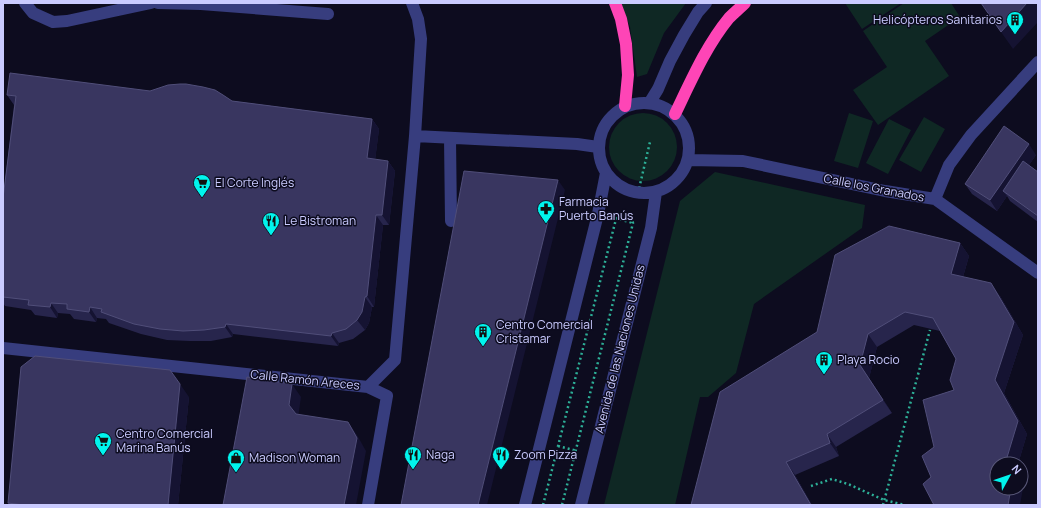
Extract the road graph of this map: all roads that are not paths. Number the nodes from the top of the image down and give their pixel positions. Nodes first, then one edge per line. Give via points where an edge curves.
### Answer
1 (25, 3) edge
2 (151, 3) edge
3 (158, 3) edge
4 (412, 3) edge
5 (615, 3) edge
6 (706, 3) edge
7 (745, 3) edge
8 (328, 14) dead end
9 (1038, 62) edge
10 (650, 102) junction
11 (625, 106) junction
12 (676, 114) junction
13 (415, 136) junction
14 (450, 138) junction
15 (598, 147) junction
16 (688, 160) junction
17 (606, 173) junction
18 (656, 192) junction
19 (935, 199) junction
20 (451, 221) dead end
21 (1038, 273) edge
22 (3, 348) edge
23 (368, 387) junction
24 (368, 505) edge
25 (525, 505) edge
26 (580, 505) edge

1 - 2 street via 33,12 53,22
3 - 8 street
4 - 13 street, Calle Ramón Areces via 421,39
5 - 11 highway via 626,44 628,75
6 - 10 street via 684,35
7 - 12 highway via 730,18 706,52
9 - 19 street via 971,135 949,165
10 - 11 street via 637,102
10 - 12 street via 664,106
11 - 15 street via 611,116 602,130
12 - 16 street via 686,129 690,146
13 - 14 street
13 - 23 street, Calle Ramón Areces via 395,360
14 - 15 street
14 - 20 street
15 - 17 street
16 - 18 street via 684,171 676,180 667,188
16 - 19 street, Calle los Granados via 743,161
17 - 18 street via 615,183 626,189 638,193
17 - 25 street
18 - 26 street, Avenida de las Naciones Unidas via 651,228
19 - 21 street, Calle los Granados
22 - 23 street, Calle Ramón Areces
23 - 24 street via 387,396

